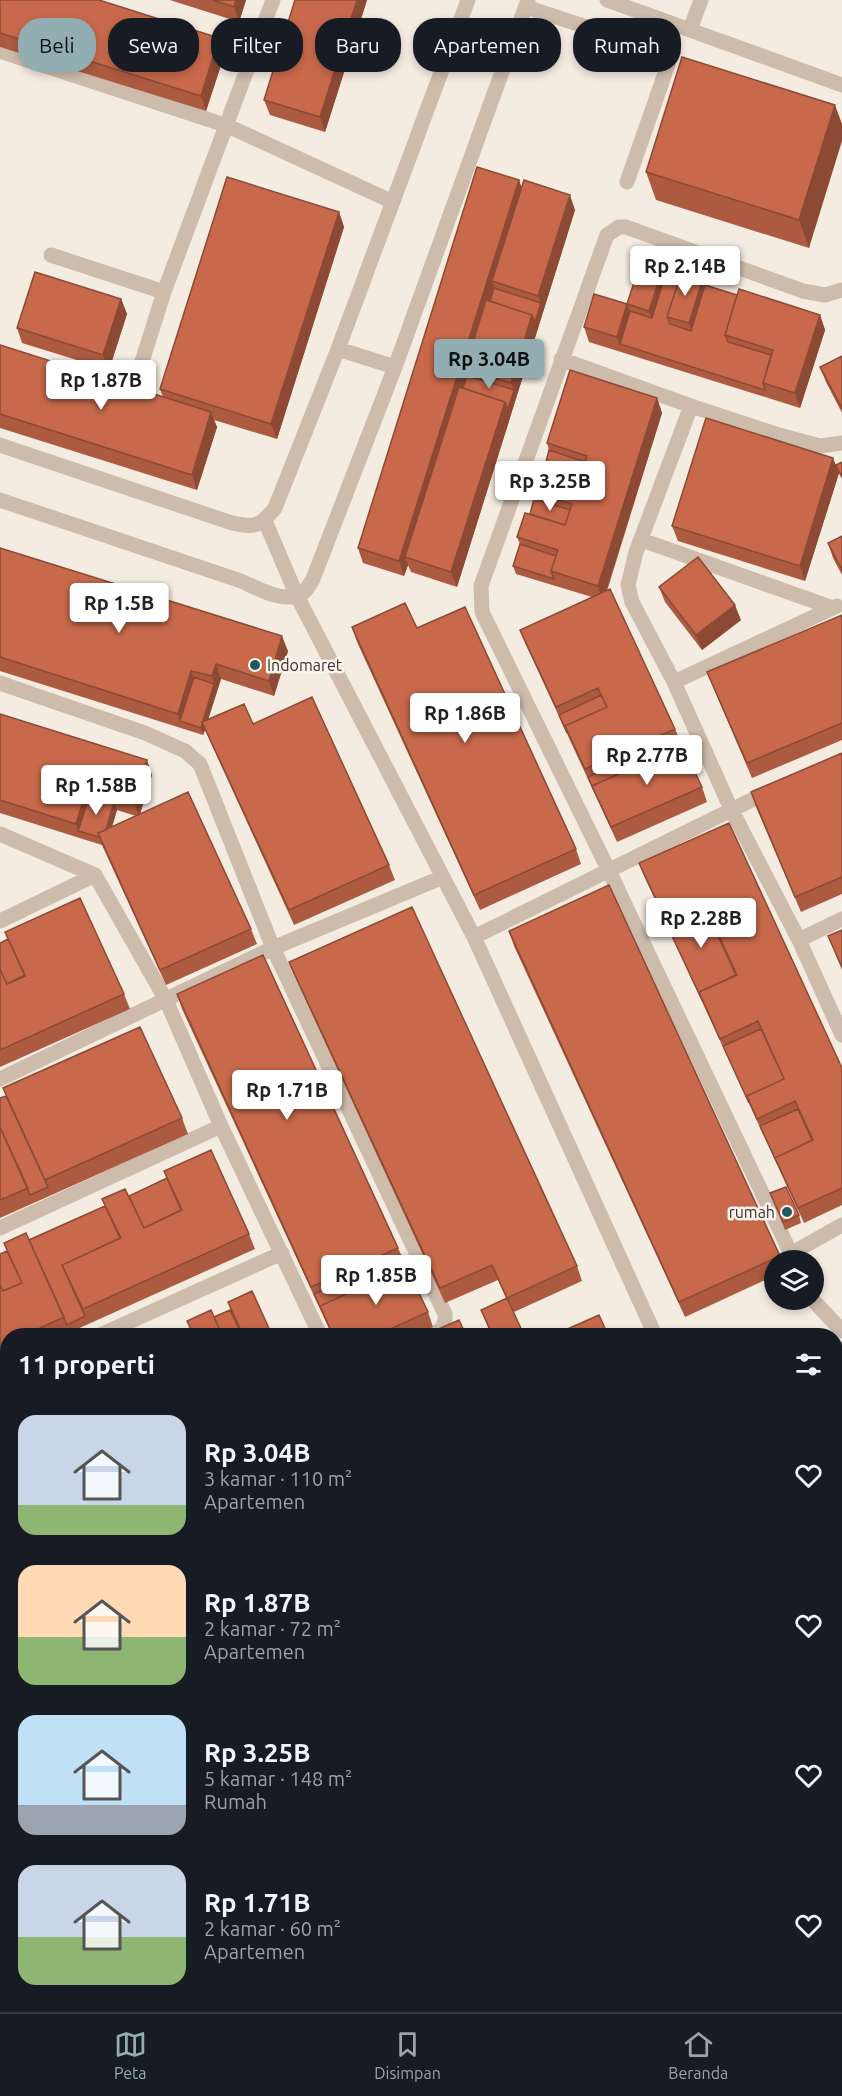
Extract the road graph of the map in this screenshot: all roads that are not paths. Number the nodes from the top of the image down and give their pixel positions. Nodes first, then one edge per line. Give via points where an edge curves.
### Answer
1 (273, 0) edge
2 (468, 0) edge
3 (607, 0) edge
4 (701, 0) edge
5 (527, 4) edge
6 (690, 30) junction
7 (0, 51) edge
8 (842, 85) edge
9 (228, 126) junction
10 (627, 182) dead end
11 (393, 202) junction
12 (51, 255) dead end
13 (842, 290) edge
14 (164, 292) junction
15 (338, 349) junction
16 (561, 359) junction
17 (395, 367) junction
18 (138, 374) dead end
19 (691, 406) junction
20 (842, 443) edge
21 (0, 445) edge
22 (0, 500) edge
23 (265, 521) junction
24 (642, 540) junction
25 (297, 596) junction
26 (838, 605) edge
27 (674, 682) junction
28 (0, 683) edge
29 (779, 787) edge
30 (731, 809) junction
31 (0, 834) edge
32 (609, 871) junction
33 (95, 875) junction
34 (443, 877) junction
35 (842, 919) edge
36 (0, 921) edge
37 (474, 937) junction
38 (798, 940) junction
39 (273, 948) junction
40 (166, 1000) junction
41 (842, 1035) edge
42 (0, 1079) edge
43 (221, 1126) junction
44 (842, 1225) edge
45 (0, 1228) edge
46 (790, 1250) edge
47 (804, 1250) edge
48 (282, 1253) junction
49 (822, 1310) edge
50 (116, 1328) edge
51 (317, 1328) edge
52 (442, 1328) edge
53 (653, 1328) edge
54 (839, 1328) edge

1 - 9 street
2 - 11 street
3 - 6 street
4 - 6 street
5 - 10 street via 664,53 670,59
5 - 17 street
6 - 8 street
7 - 9 street
9 - 11 street
9 - 14 street
11 - 15 street
12 - 14 street
13 - 16 street via 825,294 803,291 619,227 607,235 603,244
14 - 18 street
15 - 17 street
15 - 23 street via 275,508
16 - 19 street
16 - 32 street via 481,586 481,602 482,612
17 - 25 street via 313,579 304,593
19 - 20 street via 820,446
19 - 24 street
21 - 23 street via 229,522 250,527
22 - 25 street via 278,596
23 - 25 street
24 - 26 street
24 - 27 street via 628,585 632,602
25 - 34 street
26 - 27 street
27 - 30 street
28 - 39 street via 145,734 195,758
29 - 30 street
30 - 32 street
30 - 38 street
31 - 33 street
32 - 37 street
32 - 46 street
33 - 36 street
33 - 40 street
34 - 37 street
34 - 39 street
35 - 38 street
37 - 53 street
38 - 41 street
39 - 40 street
39 - 52 street via 445,1314
40 - 42 street
40 - 43 street
43 - 45 street
43 - 48 street
44 - 47 street
48 - 50 street
48 - 51 street
49 - 54 street

